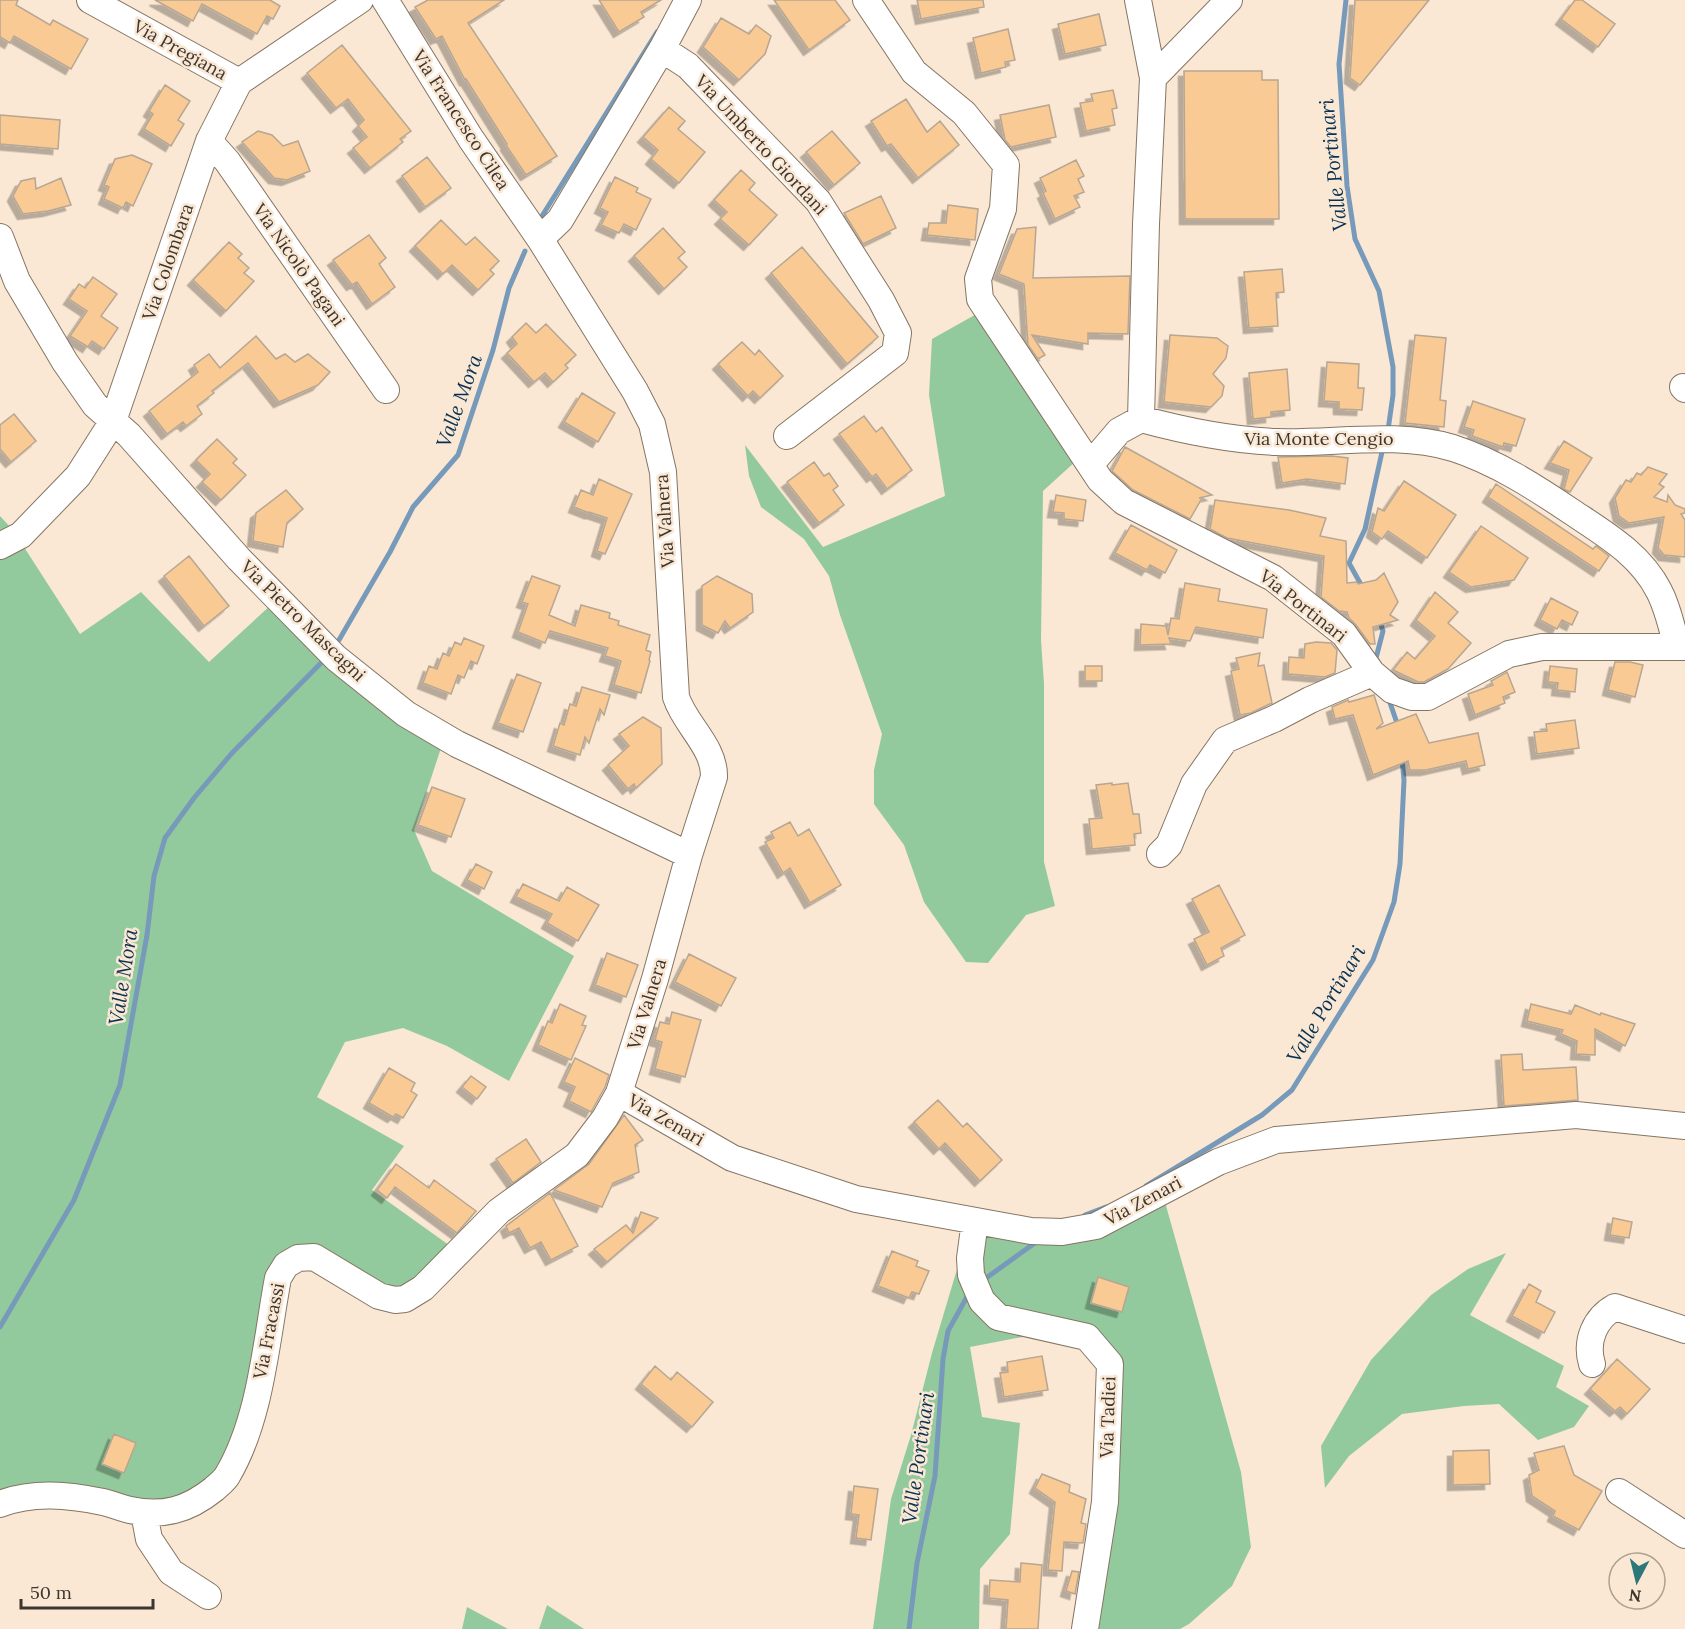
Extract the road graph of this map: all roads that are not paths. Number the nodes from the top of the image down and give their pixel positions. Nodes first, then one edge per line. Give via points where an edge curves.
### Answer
1 (90, 0) edge
2 (360, 0) edge
3 (385, 0) edge
4 (688, 0) edge
5 (866, 0) edge
6 (1138, 0) edge
7 (1229, 0) edge
8 (662, 49) junction
9 (1153, 78) junction
10 (239, 82) junction
11 (209, 141) junction
12 (0, 237) edge
13 (540, 239) junction
14 (386, 390) dead end
15 (1141, 419) junction
16 (113, 421) junction
17 (787, 436) dead end
18 (1090, 465) junction
19 (0, 546) edge
20 (1681, 647) edge
21 (1372, 673) junction
22 (1160, 854) dead end
23 (688, 855) junction
24 (619, 1093) junction
25 (1685, 1126) edge
26 (975, 1221) junction
27 (1685, 1330) edge
28 (1592, 1364) dead end
29 (1619, 1492) dead end
30 (0, 1504) edge
31 (144, 1513) junction
32 (1685, 1535) edge
33 (207, 1596) dead end
34 (1085, 1629) edge

1 - 10 street, Via Pregiana
2 - 10 street, Via Colombara
3 - 13 street, Via Francesco Cilea via 471,139
4 - 8 street
5 - 18 street, Via Portinari via 914,72 964,113 1006,165 1003,209 978,279 980,299
6 - 9 street
7 - 9 street
8 - 13 street via 560,220
8 - 17 street, Via Umberto Giordani via 688,66 818,201 898,333 895,352
9 - 15 street
10 - 11 street, Via Colombara
11 - 14 street, Via Nicolò Pagani
11 - 16 street, Via Colombara
12 - 16 street, Via Pietro Mascagni via 17,281 65,362 95,405
13 - 23 street, Via Valnera via 636,391 652,424 663,472 676,697 715,766
15 - 18 street via 1119,431
15 - 20 street, Via Monte Cengio via 1240,440 1399,440 1451,448 1497,465 1624,546 1659,589
16 - 19 street, Via Colombara via 78,476 21,535
16 - 23 street, Via Pietro Mascagni via 239,560 336,658 406,714 457,744
18 - 21 street, Via Portinari via 1124,502 1273,578 1344,634
20 - 21 street, Via Portinari via 1542,647 1520,651 1428,698 1392,690
21 - 22 street via 1225,740 1194,784 1168,845
23 - 24 street, Via Valnera via 655,980
24 - 26 street, Via Zenari via 732,1158 856,1198
24 - 31 street, Via Fracassi via 578,1155 499,1211 423,1288 405,1299 379,1296 314,1257 298,1258 285,1265 278,1278 248,1431 226,1478 185,1508
25 - 26 street, Via Zenari via 1576,1115 1276,1140 1218,1162 1096,1226 1044,1232
26 - 34 street, Via Tadiei via 971,1275 982,1301 998,1317 1087,1337 1110,1364 1105,1502
27 - 28 street via 1615,1307 1597,1322 1590,1346
29 - 32 street
30 - 31 street, Via Fracassi via 39,1495 105,1502
31 - 33 street via 149,1539 171,1572

